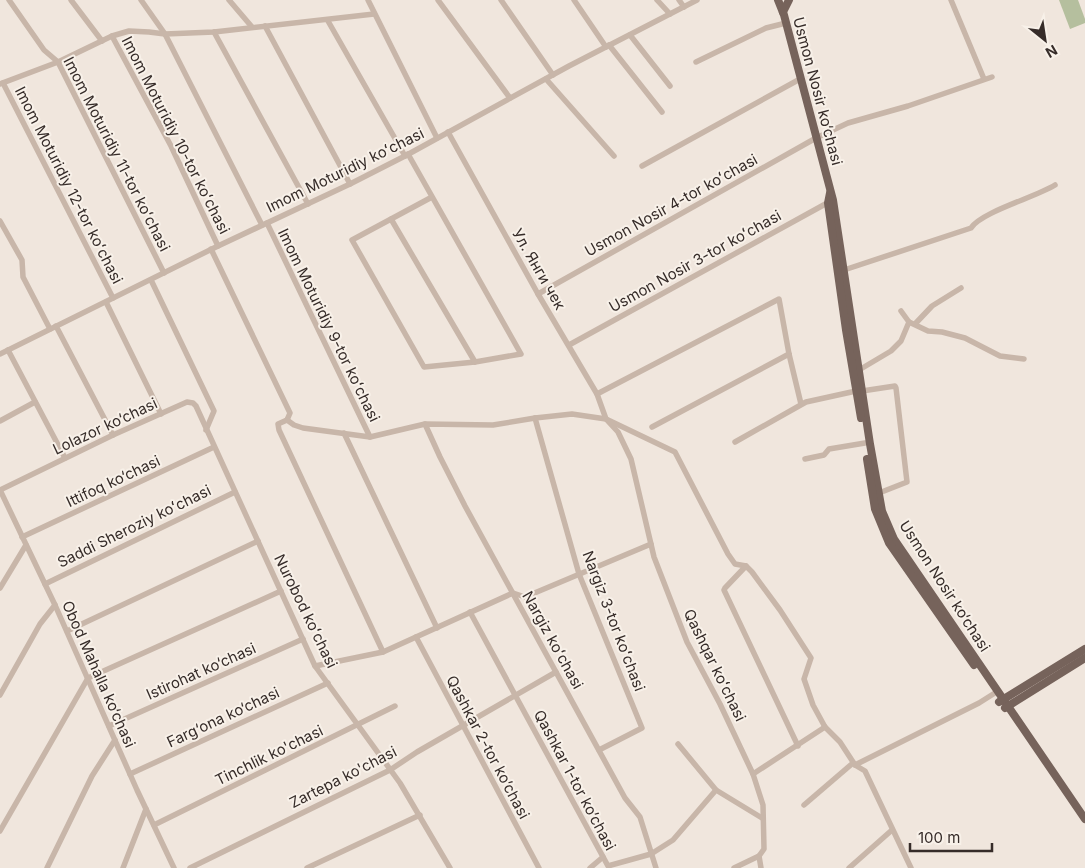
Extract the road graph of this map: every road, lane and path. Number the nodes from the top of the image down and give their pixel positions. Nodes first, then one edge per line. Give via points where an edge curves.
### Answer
1 (9, 0) edge
2 (71, 0) edge
3 (141, 0) edge
4 (230, 0) edge
5 (368, 0) edge
6 (438, 0) edge
7 (502, 0) edge
8 (574, 0) edge
9 (657, 0) edge
10 (679, 0) edge
11 (697, 0) edge
12 (778, 0) edge
13 (789, 0) edge
14 (951, 0) edge
15 (684, 7) junction
16 (783, 12) junction
17 (374, 14) junction
18 (670, 14) junction
19 (328, 20) junction
20 (786, 23) junction
21 (265, 26) junction
22 (252, 27) junction
23 (214, 32) junction
24 (165, 34) junction
25 (630, 35) junction
26 (112, 36) junction
27 (102, 41) junction
28 (608, 46) junction
29 (58, 62) junction
30 (696, 62) dead end
31 (553, 75) junction
32 (992, 77) dead end
33 (546, 79) junction
34 (800, 79) junction
35 (984, 79) junction
36 (1, 84) edge
37 (670, 86) dead end
38 (510, 98) junction
39 (662, 112) dead end
40 (448, 132) junction
41 (437, 138) junction
42 (816, 138) junction
43 (406, 155) junction
44 (614, 156) dead end
45 (642, 166) dead end
46 (350, 184) junction
47 (1055, 185) dead end
48 (432, 197) junction
49 (831, 201) junction
50 (308, 204) junction
51 (390, 219) junction
52 (0, 221) edge
53 (264, 224) junction
54 (218, 246) junction
55 (211, 249) junction
56 (844, 270) junction
57 (164, 273) junction
58 (150, 280) junction
59 (961, 288) dead end
60 (538, 294) junction
61 (113, 298) junction
62 (106, 302) junction
63 (901, 311) dead end
64 (912, 323) junction
65 (53, 328) junction
66 (569, 344) junction
67 (8, 350) junction
68 (0, 354) edge
69 (788, 354) junction
70 (1024, 359) dead end
71 (475, 362) junction
72 (859, 370) junction
73 (859, 391) junction
74 (598, 394) junction
75 (35, 402) junction
76 (801, 404) junction
77 (161, 414) junction
78 (863, 415) junction
79 (535, 418) junction
80 (606, 419) junction
81 (287, 420) junction
82 (0, 421) edge
83 (426, 424) junction
84 (652, 427) dead end
85 (206, 430) junction
86 (344, 433) junction
87 (112, 435) junction
88 (370, 437) junction
89 (735, 442) dead end
90 (865, 443) junction
91 (214, 447) junction
92 (65, 458) junction
93 (805, 459) dead end
94 (0, 490) edge
95 (235, 492) junction
96 (878, 493) junction
97 (22, 537) junction
98 (258, 541) junction
99 (651, 544) junction
100 (26, 545) junction
101 (746, 566) junction
102 (579, 574) junction
103 (45, 584) junction
104 (0, 588) edge
105 (281, 591) junction
106 (513, 593) junction
107 (55, 605) junction
108 (470, 612) junction
109 (437, 628) junction
110 (67, 631) junction
111 (416, 637) junction
112 (303, 639) junction
113 (1085, 650) edge
114 (383, 652) junction
115 (1085, 658) edge
116 (316, 666) junction
117 (556, 672) junction
118 (88, 678) junction
119 (328, 683) junction
120 (996, 693) junction
121 (0, 695) edge
122 (515, 695) junction
123 (1003, 704) junction
124 (395, 706) dead end
125 (358, 725) junction
126 (109, 726) junction
127 (462, 726) junction
128 (825, 727) junction
129 (115, 740) junction
130 (678, 744) dead end
131 (798, 746) junction
132 (598, 750) junction
133 (854, 764) junction
134 (390, 770) junction
135 (130, 774) junction
136 (753, 774) junction
137 (716, 790) junction
138 (804, 805) dead end
139 (146, 809) junction
140 (420, 815) junction
141 (762, 818) junction
142 (1085, 819) edge
143 (154, 825) junction
144 (892, 830) junction
145 (0, 831) edge
146 (652, 854) junction
147 (603, 856) junction
148 (759, 856) junction
149 (447, 867) edge
150 (47, 868) edge
151 (123, 868) edge
152 (174, 868) edge
153 (190, 868) edge
154 (307, 868) edge
155 (540, 868) edge
156 (590, 868) edge
157 (656, 868) edge
158 (734, 868) edge
159 (761, 868) edge
160 (849, 868) edge
161 (911, 868) edge

1 - 29 street, Imom Moturidiy 11-tor koʻchasi via 44,50
2 - 27 street, Imom Moturidiy 10-tor koʻchasi
3 - 24 street, Imom Moturidiy 9-tor koʻchasi
4 - 22 street
5 - 17 street
6 - 38 street
7 - 31 street
8 - 28 street
9 - 18 street
10 - 15 street
11 - 15 street, Imom Moturidiy koʻchasi
12 - 16 main road, Usmon Nosir ko‘chasi
13 - 16 main road
14 - 35 street
15 - 18 street, Imom Moturidiy koʻchasi
16 - 20 main road, Usmon Nosir ko‘chasi
17 - 19 street
17 - 41 street
18 - 25 street, Imom Moturidiy koʻchasi
19 - 21 street
19 - 43 street
20 - 30 street via 766,28
20 - 34 main road, Usmon Nosir ko‘chasi
21 - 22 street
21 - 46 street
22 - 23 street
23 - 24 street
23 - 50 street
24 - 26 street via 129,31
24 - 53 street, Imom Moturidiy 9-tor koʻchasi
25 - 28 street, Imom Moturidiy koʻchasi
25 - 37 street
26 - 27 street
26 - 54 street, Imom Moturidiy 10-tor koʻchasi via 171,146
27 - 29 street
28 - 31 street, Imom Moturidiy koʻchasi
28 - 39 street
29 - 36 street
29 - 57 street, Imom Moturidiy 11-tor koʻchasi
31 - 33 street, Imom Moturidiy koʻchasi
32 - 35 street, Usmon Nosir 4-tor koʻchasi
33 - 38 street, Imom Moturidiy koʻchasi
33 - 44 street
34 - 42 main road, Usmon Nosir ko‘chasi
34 - 45 street
35 - 42 street, Usmon Nosir 4-tor koʻchasi via 900,109 848,123
36 - 61 street, Imom Moturidiy 12-tor koʻchasi
38 - 40 street, Imom Moturidiy koʻchasi
40 - 41 street, Imom Moturidiy koʻchasi
40 - 60 street, Ул. Янги чек
41 - 43 street, Imom Moturidiy koʻchasi
42 - 49 main road, Usmon Nosir ko‘chasi
42 - 60 street, Usmon Nosir 4-tor koʻchasi
43 - 46 street, Imom Moturidiy koʻchasi
43 - 48 street
46 - 50 street, Imom Moturidiy koʻchasi
47 - 56 street via 975,223 972,228
48 - 51 street
48 - 71 street via 520,354
49 - 56 main road, Usmon Nosir ko‘chasi
49 - 66 street, Usmon Nosir 3-tor koʻchasi
49 - 73 main road, Usmon Nosir ko‘chasi
50 - 53 street, Imom Moturidiy koʻchasi
51 - 71 street
51 - 71 street via 352,240 424,367
52 - 65 street via 22,260 24,277
53 - 54 street, Imom Moturidiy koʻchasi
53 - 88 street, Imom Moturidiy 9-tor koʻchasi
54 - 55 street, Imom Moturidiy koʻchasi
55 - 57 street, Imom Moturidiy koʻchasi
55 - 81 street, Imom Moturidiy 10-tor koʻchasi via 290,412
56 - 72 main road, Usmon Nosir ko‘chasi
57 - 58 street, Imom Moturidiy koʻchasi
58 - 61 street, Imom Moturidiy koʻchasi
58 - 85 street via 214,411
59 - 64 street
60 - 66 street, Ул. Янги чек
61 - 62 street, Imom Moturidiy koʻchasi
62 - 65 street, Imom Moturidiy koʻchasi
62 - 77 street, Imom Moturidiy 12-tor koʻchasi
63 - 64 street
64 - 70 street via 928,331 965,338 1000,356
64 - 72 street via 891,351
65 - 67 street, Imom Moturidiy koʻchasi
65 - 87 street
66 - 74 street, Ул. Янги чек
67 - 68 street, Imom Moturidiy koʻchasi
67 - 75 street
69 - 74 street via 778,299
69 - 76 street
69 - 84 street
72 - 73 main road, Usmon Nosir ko‘chasi
73 - 76 street
73 - 78 main road, Usmon Nosir ko‘chasi
73 - 96 street via 896,388 908,482
74 - 80 street, Ул. Янги чек
75 - 82 street
75 - 92 street
76 - 89 street
77 - 85 street, Lolazor ko‘chasi via 193,402
77 - 87 street, Lolazor ko‘chasi
78 - 90 main road, Usmon Nosir ko‘chasi
78 - 96 main road, Usmon Nosir ko‘chasi
79 - 80 street, Imom Moturidiy 9-tor koʻchasi via 572,414
79 - 83 street, Imom Moturidiy 9-tor koʻchasi via 494,425
79 - 102 street, Nargiz 3-tor koʻchasi
80 - 99 street, Qashqar koʻchasi via 618,432 631,459
80 - 101 street, Imom Moturidiy 9-tor koʻchasi via 675,452 728,554 736,564
81 - 86 street, Imom Moturidiy 9-tor koʻchasi via 303,428
81 - 114 street via 278,424 279,430
83 - 88 street, Imom Moturidiy 9-tor koʻchasi
83 - 106 street, Nargiz koʻchasi via 465,506
85 - 91 street, Nurobod koʻchasi
86 - 88 street, Imom Moturidiy 9-tor koʻchasi
86 - 109 street
87 - 92 street, Lolazor ko‘chasi
90 - 93 street via 830,449 824,455
90 - 120 main road, Usmon Nosir ko‘chasi via 875,509 887,539
91 - 95 street, Nurobod koʻchasi
91 - 97 street, Ittifoq ko‘chasi
92 - 94 street, Lolazor ko‘chasi
94 - 97 street, Obod Mahalla ko‘chasi
95 - 98 street, Nurobod koʻchasi
95 - 103 street, Saddi Sheroziy koʻchasi
96 - 120 main road, Usmon Nosir ko‘chasi via 894,539
97 - 100 street, Obod Mahalla ko‘chasi
98 - 105 street, Nurobod koʻchasi
98 - 110 street
99 - 102 street
99 - 136 street, Qashqar koʻchasi via 687,642
100 - 103 street, Obod Mahalla ko‘chasi
100 - 104 street
101 - 128 street, Imom Moturidiy 9-tor koʻchasi via 811,658 804,679
101 - 131 street via 724,590
102 - 106 street via 525,597
102 - 132 street, Nargiz 3-tor koʻchasi via 642,728
103 - 107 street, Obod Mahalla ko‘chasi
105 - 112 street, Nurobod koʻchasi
105 - 118 street
106 - 108 street
106 - 117 street, Nargiz koʻchasi
107 - 110 street, Obod Mahalla ko‘chasi
107 - 121 street via 40,624
108 - 109 street
108 - 122 street, Qashkar 1-tor koʼchasi
109 - 111 street
110 - 118 street, Obod Mahalla ko‘chasi
111 - 114 street
111 - 127 street, Qashkar 2-tor koʼchasi
112 - 116 street, Nurobod koʻchasi
112 - 126 street, Istirohat ko‘chasi
113 - 123 main road
114 - 116 street
115 - 123 main road
116 - 119 street, Nurobod koʻchasi
117 - 122 street, Zartepa ko'chasi
117 - 132 street, Nargiz koʻchasi
118 - 126 street, Obod Mahalla ko‘chasi
118 - 145 street
119 - 125 street, Nurobod koʻchasi
119 - 135 street, Farg‘ona ko‘chasi
120 - 123 main road, Usmon Nosir ko‘chasi
120 - 133 street
122 - 127 street, Zartepa ko'chasi
122 - 147 street, Qashkar 1-tor koʼchasi
123 - 142 main road, Usmon Nosir ko‘chasi via 1022,725
124 - 125 street, Tinchlik ko'chasi
125 - 134 street, Nurobod koʻchasi
125 - 143 street, Tinchlik ko'chasi
126 - 129 street, Obod Mahalla ko‘chasi
127 - 134 street, Zartepa ko'chasi
127 - 155 street, Qashkar 2-tor koʼchasi
128 - 131 street
128 - 133 street via 840,742
129 - 135 street, Obod Mahalla ko‘chasi
129 - 150 street via 92,776
130 - 137 street
131 - 136 street
132 - 146 street, Nargiz koʻchasi via 625,798 640,817
133 - 138 street
133 - 144 street via 865,772
134 - 140 street, Nurobod koʻchasi
134 - 153 street, Zartepa ko'chasi
135 - 139 street, Obod Mahalla ko‘chasi
136 - 141 street, Qashqar koʻchasi via 763,805
137 - 141 street
137 - 146 street, Qashkar 1-tor koʼchasi via 673,840
139 - 143 street, Obod Mahalla ko‘chasi
139 - 151 street
140 - 149 street, Nurobod koʻchasi
140 - 154 street
141 - 148 street, Qashqar koʻchasi via 764,850
143 - 152 street, Obod Mahalla ko‘chasi
144 - 160 street
144 - 161 street
146 - 147 street, Qashkar 1-tor koʼchasi via 608,866
146 - 157 street, Nargiz koʻchasi
147 - 156 street
148 - 158 street
148 - 159 street, Qashqar koʻchasi

